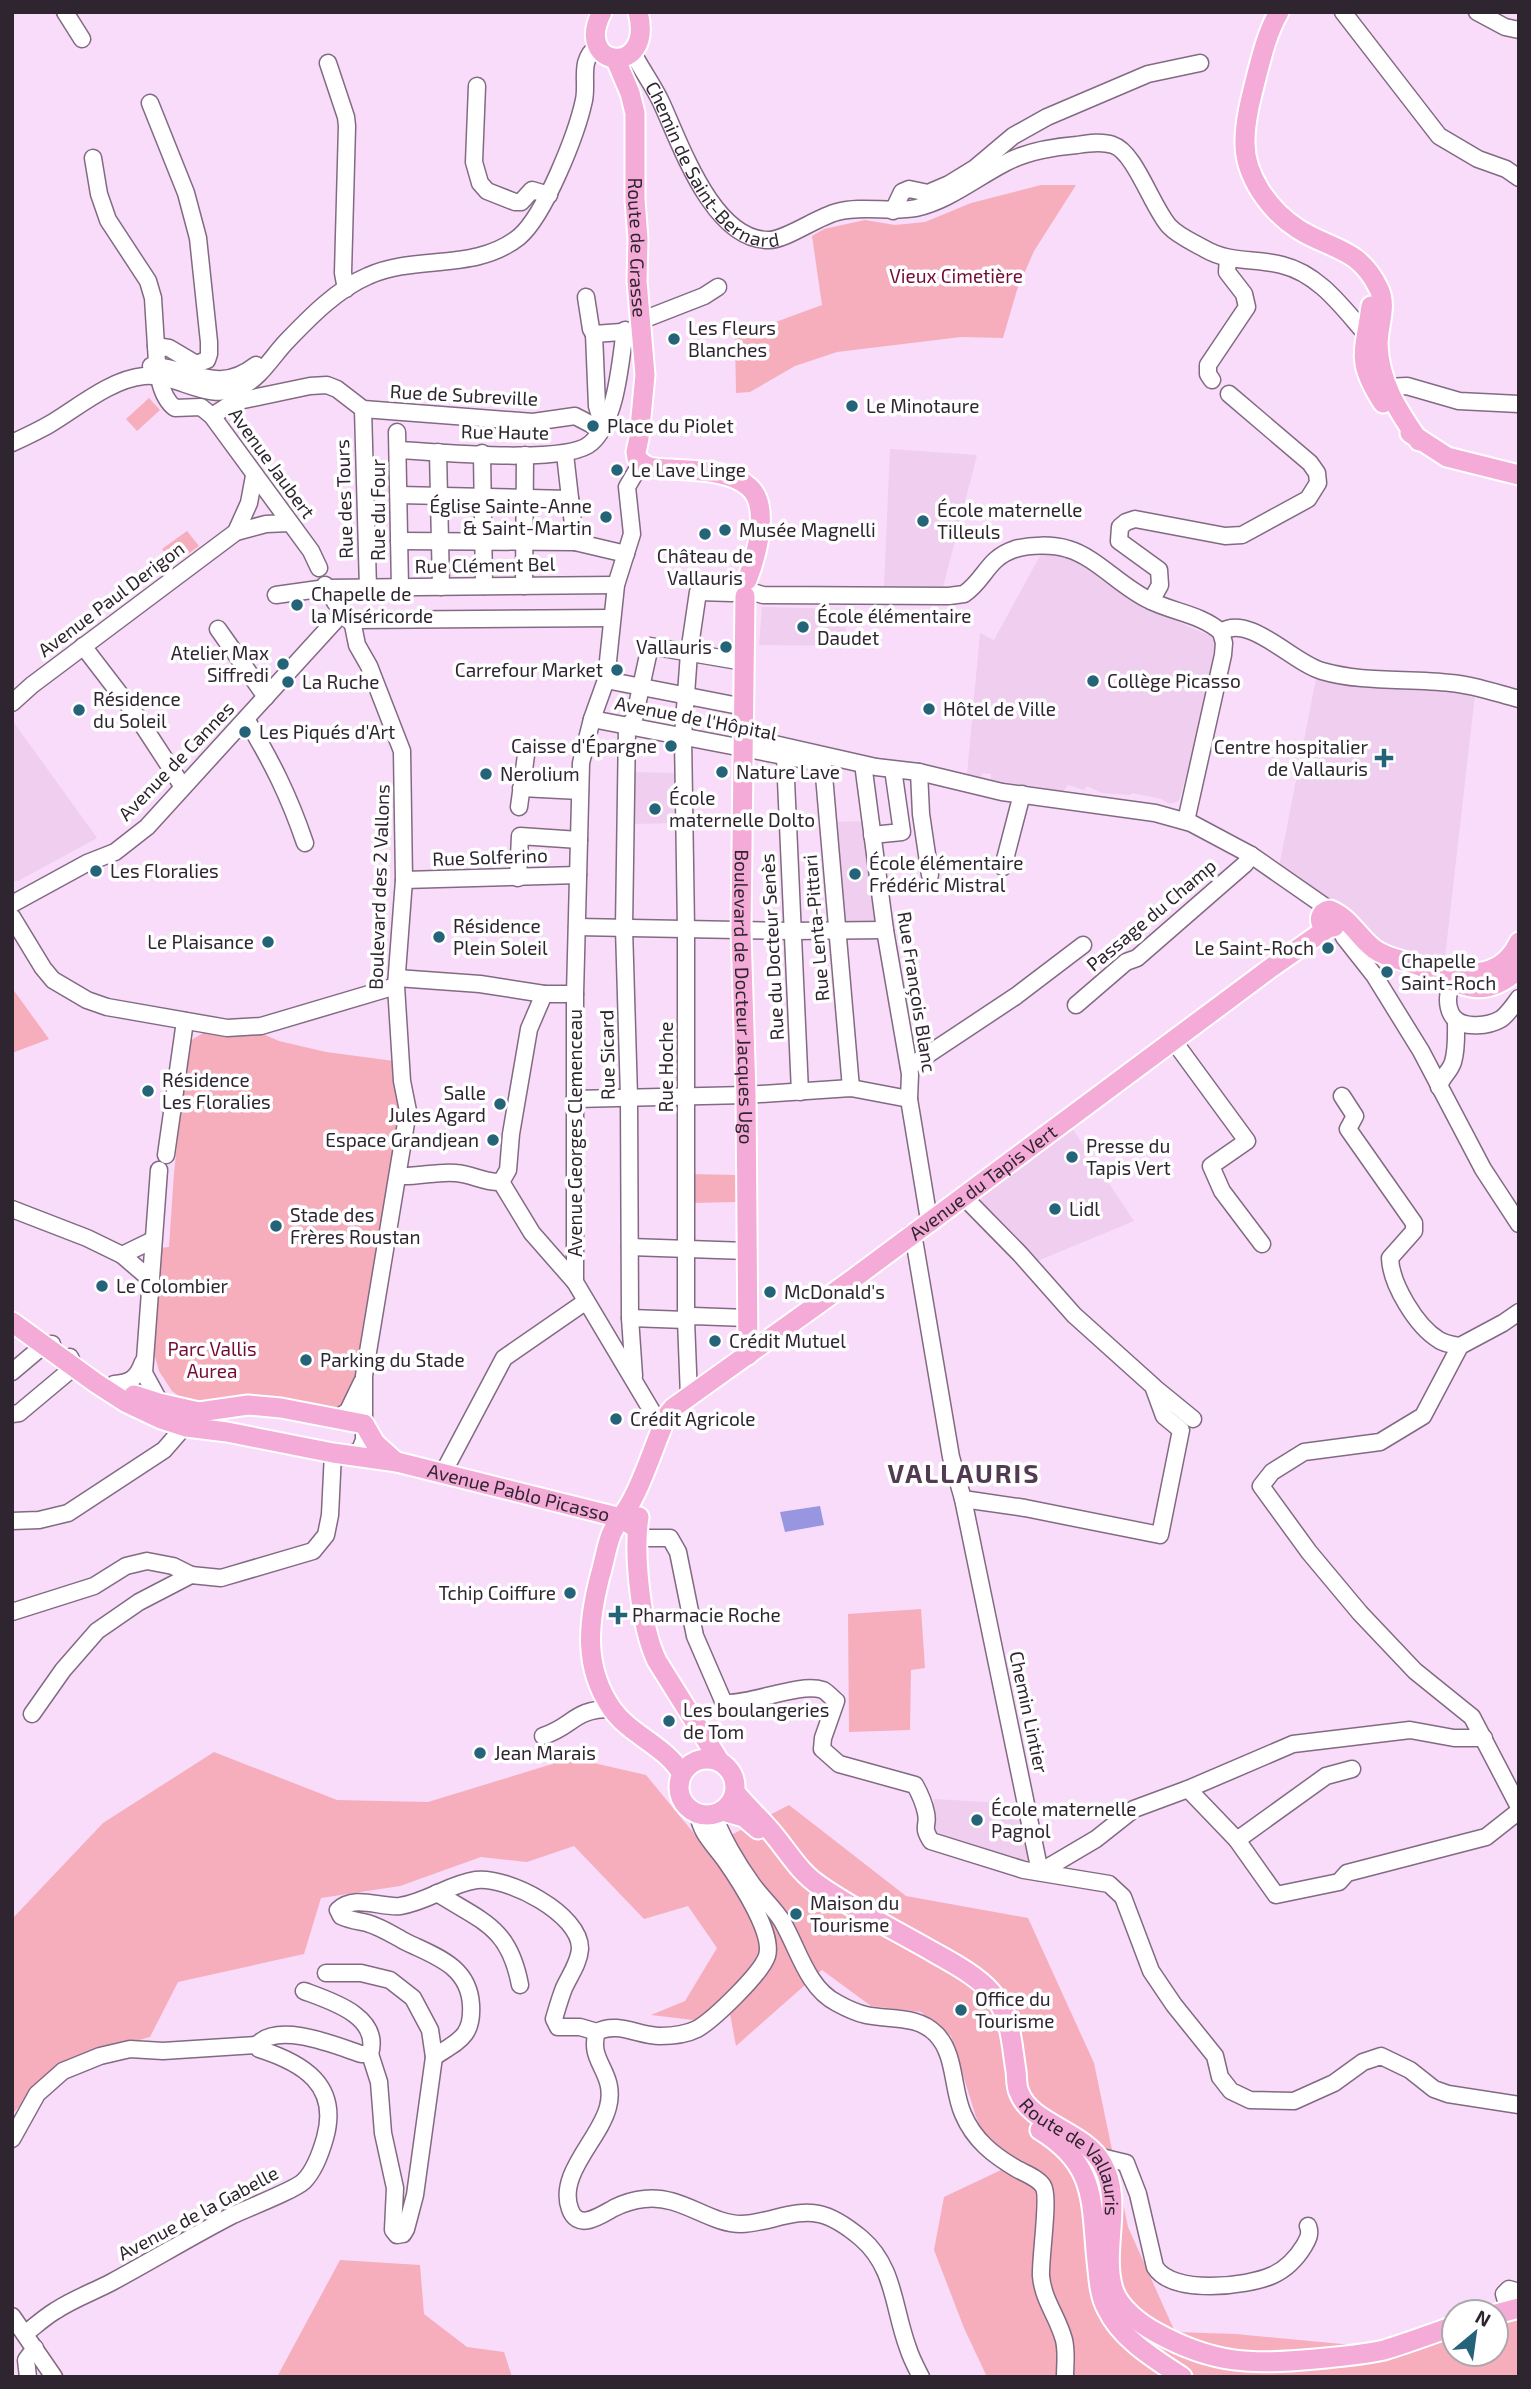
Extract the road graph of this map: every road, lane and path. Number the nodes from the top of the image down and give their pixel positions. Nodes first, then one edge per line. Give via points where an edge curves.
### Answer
1 (65, 12) edge
2 (601, 12) edge
3 (638, 12) edge
4 (1279, 12) edge
5 (1343, 12) edge
6 (1477, 12) edge
7 (1519, 30) edge
8 (82, 39) dead end
9 (598, 46) junction
10 (624, 56) junction
11 (328, 62) dead end
12 (1199, 63) dead end
13 (477, 86) dead end
14 (658, 95) junction
15 (150, 103) dead end
16 (635, 113) junction
17 (93, 158) dead end
18 (1519, 178) edge
19 (549, 195) junction
20 (894, 211) junction
21 (1228, 258) junction
22 (718, 287) dead end
23 (346, 289) junction
24 (586, 297) dead end
25 (1372, 326) junction
26 (636, 327) junction
27 (594, 334) junction
28 (156, 346) junction
29 (159, 372) junction
30 (1212, 380) dead end
31 (1381, 388) junction
32 (1229, 394) dead end
33 (1519, 404) edge
34 (363, 409) junction
35 (212, 416) junction
36 (604, 423) junction
37 (397, 432) dead end
38 (639, 438) junction
39 (12, 443) edge
40 (399, 450) junction
41 (438, 452) junction
42 (482, 453) junction
43 (565, 454) junction
44 (525, 456) junction
45 (641, 463) junction
46 (670, 469) junction
47 (1519, 475) edge
48 (254, 476) junction
49 (399, 495) junction
50 (439, 496) junction
51 (482, 496) junction
52 (525, 498) junction
53 (570, 499) junction
54 (290, 523) junction
55 (236, 532) junction
56 (399, 541) junction
57 (441, 541) junction
58 (525, 541) junction
59 (483, 542) junction
60 (575, 542) junction
61 (626, 554) junction
62 (319, 568) dead end
63 (616, 585) junction
64 (326, 586) junction
65 (484, 586) junction
66 (524, 586) junction
67 (442, 587) junction
68 (361, 588) junction
69 (400, 588) junction
70 (744, 590) junction
71 (276, 595) dead end
72 (1151, 601) junction
73 (347, 616) junction
74 (612, 618) junction
75 (218, 629) dead end
76 (1221, 632) junction
77 (83, 646) junction
78 (690, 653) junction
79 (744, 662) junction
80 (606, 680) junction
81 (640, 686) junction
82 (687, 695) junction
83 (265, 697) junction
84 (1519, 699) edge
85 (12, 703) edge
86 (744, 707) junction
87 (246, 719) junction
88 (592, 719) junction
89 (627, 727) junction
90 (683, 736) junction
91 (743, 742) junction
92 (790, 754) junction
93 (526, 755) dead end
94 (820, 760) junction
95 (872, 770) junction
96 (897, 774) junction
97 (919, 777) junction
98 (183, 787) junction
99 (521, 788) junction
100 (580, 791) junction
101 (1021, 799) junction
102 (519, 807) dead end
103 (1179, 820) junction
104 (872, 835) junction
105 (579, 840) junction
106 (305, 844) dead end
107 (1251, 855) junction
108 (1003, 867) dead end
109 (578, 875) junction
110 (930, 875) dead end
111 (517, 878) junction
112 (404, 880) junction
113 (12, 904) edge
114 (12, 917) edge
115 (1330, 922) junction
116 (577, 927) junction
117 (624, 928) junction
118 (686, 929) junction
119 (741, 930) junction
120 (838, 930) junction
121 (885, 930) junction
122 (791, 932) junction
123 (1519, 942) edge
124 (1083, 945) dead end
125 (1419, 966) junction
126 (1509, 969) edge
127 (397, 982) junction
128 (1452, 983) junction
129 (544, 994) junction
130 (575, 994) junction
131 (1519, 998) edge
132 (1076, 1005) dead end
133 (185, 1021) junction
134 (1463, 1023) junction
135 (1173, 1040) junction
136 (909, 1067) junction
137 (1439, 1087) junction
138 (850, 1088) junction
139 (800, 1091) junction
140 (746, 1095) junction
141 (687, 1096) junction
142 (1342, 1096) dead end
143 (629, 1097) junction
144 (575, 1099) junction
145 (909, 1099) junction
146 (399, 1176) junction
147 (501, 1182) junction
148 (963, 1196) junction
149 (12, 1209) edge
150 (929, 1220) junction
151 (1519, 1224) edge
152 (910, 1234) junction
153 (153, 1240) junction
154 (1262, 1244) dead end
155 (630, 1247) junction
156 (687, 1247) junction
157 (747, 1251) junction
158 (122, 1255) junction
159 (150, 1279) junction
160 (575, 1282) junction
161 (585, 1302) junction
162 (1519, 1312) edge
163 (630, 1318) junction
164 (747, 1318) junction
165 (685, 1320) junction
166 (12, 1321) edge
167 (48, 1344) junction
168 (1460, 1346) junction
169 (748, 1355) junction
170 (72, 1362) junction
171 (12, 1372) edge
172 (364, 1376) junction
173 (144, 1378) junction
174 (636, 1382) junction
175 (105, 1383) junction
176 (1153, 1386) junction
177 (689, 1397) junction
178 (230, 1408) junction
179 (12, 1414) edge
180 (336, 1419) junction
181 (1193, 1419) dead end
182 (191, 1420) junction
183 (665, 1421) junction
184 (365, 1424) junction
185 (227, 1432) junction
186 (341, 1454) junction
187 (397, 1462) junction
188 (443, 1473) junction
189 (963, 1499) junction
190 (12, 1521) edge
191 (632, 1528) junction
192 (191, 1575) junction
193 (12, 1612) edge
194 (598, 1684) junction
195 (611, 1709) junction
196 (582, 1713) junction
197 (32, 1714) dead end
198 (543, 1736) dead end
199 (1484, 1738) junction
200 (720, 1762) junction
201 (1352, 1769) dead end
202 (682, 1774) junction
203 (1188, 1789) junction
204 (735, 1792) junction
205 (1519, 1809) edge
206 (712, 1813) junction
207 (1237, 1840) junction
208 (1040, 1872) junction
209 (437, 1894) junction
210 (326, 1973) dead end
211 (520, 1985) dead end
212 (304, 1991) dead end
213 (597, 2032) junction
214 (259, 2043) junction
215 (370, 2054) junction
216 (434, 2057) junction
217 (1519, 2105) edge
218 (12, 2139) edge
219 (1069, 2150) junction
220 (1097, 2156) junction
221 (1308, 2226) dead end
222 (1519, 2292) edge
223 (1505, 2298) edge
224 (12, 2316) edge
225 (1440, 2331) edge
226 (26, 2333) junction
227 (35, 2348) junction
228 (27, 2377) edge
229 (54, 2377) edge
230 (921, 2377) edge
231 (1065, 2377) edge
232 (1182, 2377) edge

1 - 8 street
2 - 9 main road via 595,30
3 - 10 main road via 639,36
4 - 25 main road via 1266,39 1247,125 1246,153 1255,181 1288,222 1358,258 1374,279
5 - 18 street via 1439,136
6 - 7 street
9 - 10 main road via 608,57
9 - 19 street via 586,59 584,98
10 - 14 street, Chemin de Saint-Bernard
10 - 16 main road, Route de Grasse
11 - 23 street via 346,117
12 - 20 street via 1148,74 1047,117 1013,136 949,184 928,193 902,192
13 - 19 street via 474,162 480,183 487,191 515,202 522,202 532,190
14 - 16 street via 644,100
14 - 20 street, Chemin de Saint-Bernard via 708,200 750,237 773,240 842,211
15 - 28 street via 186,193 198,238 209,354 196,364 169,348
16 - 26 main road, Route de Grasse
17 - 28 street via 108,220 148,281
19 - 23 street via 530,226 501,249 478,258 408,263 365,277
20 - 21 street, Chemin de Saint-Bernard via 930,204 1026,154 1099,142 1128,153 1169,226
21 - 25 street, Chemin de Saint-Bernard via 1282,265 1307,275
21 - 30 street via 1227,272 1244,293 1247,307 1208,365
22 - 26 street
23 - 29 street via 248,370 225,379
24 - 27 street
25 - 31 main road via 1364,363 1366,374
26 - 27 street
26 - 36 street
26 - 38 main road, Route de Grasse via 645,374
27 - 36 street via 597,406
28 - 29 street
29 - 35 street, Avenue Jaubert via 171,405 201,407
29 - 39 street via 145,366 118,375 48,426
31 - 33 street via 1407,386 1459,401
31 - 47 main road via 1391,415 1419,441 1447,457
32 - 72 street via 1310,463 1318,483 1308,499 1242,535 1225,536 1135,519 1126,522 1120,527 1119,541 1159,569 1160,585
34 - 35 street via 327,385 234,402
34 - 36 street, Rue de Subreville via 533,422 575,416
34 - 68 street, Rue des Tours
35 - 48 street, Avenue Jaubert
36 - 43 street, Rue Haute via 592,442
37 - 40 street, Rue du Four
38 - 45 main road via 636,452
38 - 46 main road via 645,450
40 - 41 street, Rue Haute
40 - 49 street, Rue du Four
41 - 42 street, Rue Haute
41 - 50 street
42 - 44 street, Rue Haute
42 - 51 street
43 - 44 street, Rue Haute
43 - 53 street
44 - 52 street
45 - 46 main road, Boulevard de Docteur Jacques Ugo
45 - 61 street, Avenue Georges Clemenceau via 627,487 632,534
46 - 70 main road, Boulevard de Docteur Jacques Ugo via 728,476 754,494 761,517
48 - 54 street, Avenue Jaubert
48 - 55 street via 249,503
49 - 50 street
49 - 56 street, Rue du Four
50 - 51 street
50 - 57 street
51 - 52 street
51 - 59 street
52 - 53 street
52 - 58 street
53 - 60 street
54 - 55 street, Avenue Paul Derigon
54 - 62 street, Avenue Jaubert
55 - 77 street, Avenue Paul Derigon
56 - 57 street
56 - 69 street, Rue du Four
57 - 59 street
57 - 67 street
58 - 59 street
58 - 60 street
58 - 66 street
59 - 65 street
60 - 61 street
61 - 63 street, Avenue Georges Clemenceau
63 - 66 street, Rue Clément Bel
63 - 74 street, Avenue Georges Clemenceau
64 - 68 street, Rue Clément Bel
64 - 71 street, Rue Clément Bel
64 - 73 street, Boulevard des 2 Vallons
65 - 66 street, Rue Clément Bel
65 - 67 street, Rue Clément Bel
67 - 69 street, Rue Clément Bel
68 - 69 street, Rue Clément Bel
70 - 72 street via 763,595 964,594 1000,555 1025,547 1053,547 1085,557
70 - 78 street, Rue Hoche via 698,592
70 - 79 main road, Boulevard de Docteur Jacques Ugo
72 - 76 street via 1211,623
73 - 74 street
73 - 83 street, Avenue de Cannes
73 - 112 street, Boulevard des 2 Vallons via 402,751
74 - 80 street, Avenue Georges Clemenceau
75 - 83 street
76 - 84 street via 1247,628 1322,672 1449,682
76 - 103 street via 1223,655
77 - 85 street, Avenue Paul Derigon
77 - 98 street
78 - 79 street
78 - 81 street, Rue Sicard via 650,646
78 - 82 street, Rue Hoche
79 - 86 main road, Boulevard de Docteur Jacques Ugo
80 - 81 street
80 - 88 street, Avenue Georges Clemenceau
81 - 82 street
81 - 89 street, Rue Sicard via 634,719
82 - 86 street
82 - 90 street, Rue Hoche
83 - 87 street, Avenue de Cannes
86 - 91 main road, Boulevard de Docteur Jacques Ugo
87 - 98 street, Avenue de Cannes
87 - 106 street via 274,765
88 - 89 street, Avenue de l'Hôpital
88 - 100 street, Avenue Georges Clemenceau via 581,763
89 - 90 street, Avenue de l'Hôpital
89 - 117 street, Rue Sicard
90 - 91 street, Avenue de l'Hôpital
90 - 118 street, Rue Hoche
91 - 92 street, Avenue de l'Hôpital
91 - 119 main road, Boulevard de Docteur Jacques Ugo
92 - 94 street, Avenue de l'Hôpital
92 - 122 street, Rue du Docteur Senès
93 - 99 street
94 - 95 street, Avenue de l'Hôpital
94 - 120 street, Rue Lenta-Pittari
95 - 96 street, Avenue de l'Hôpital
95 - 104 street, Rue François Blanc
96 - 97 street, Avenue de l'Hôpital
96 - 104 street via 902,832
97 - 101 street, Avenue de l'Hôpital
97 - 110 street
98 - 113 street, Avenue de Cannes via 147,827 115,852
99 - 100 street
99 - 102 street
100 - 105 street, Avenue Georges Clemenceau
101 - 103 street, Avenue de l'Hôpital
101 - 108 street
103 - 107 street, Avenue de l'Hôpital
104 - 121 street, Rue François Blanc
105 - 109 street, Avenue Georges Clemenceau
105 - 111 street via 520,836
107 - 115 street, Avenue de l'Hôpital
107 - 132 street, Passage du Champ via 1137,958 1126,962
109 - 111 street, Rue Solferino
109 - 116 street, Avenue Georges Clemenceau
111 - 112 street, Rue Solferino
112 - 127 street, Boulevard des 2 Vallons
114 - 133 street via 43,968 69,990 107,1007
115 - 125 main road via 1346,919 1388,957
115 - 135 main road, Avenue du Tapis Vert
115 - 137 street via 1374,975
116 - 117 street
116 - 130 street, Avenue Georges Clemenceau
117 - 118 street
117 - 143 street, Rue Sicard
118 - 119 street
118 - 141 street, Rue Hoche
119 - 122 street
119 - 140 main road, Boulevard de Docteur Jacques Ugo
120 - 121 street
120 - 122 street
120 - 138 street, Rue Lenta-Pittari
121 - 136 street, Rue François Blanc
122 - 139 street, Rue du Docteur Senès
123 - 126 main road
124 - 136 street
125 - 126 main road via 1464,974
125 - 128 main road
126 - 128 main road via 1505,980 1485,987
127 - 129 street via 480,984
127 - 133 street via 261,1026 227,1028
127 - 146 street, Boulevard des 2 Vallons via 408,1111
128 - 134 street via 1448,1009
129 - 130 street
129 - 147 street via 529,1029 508,1170
130 - 144 street, Avenue Georges Clemenceau
131 - 134 street via 1503,1018 1487,1024
133 - 153 street
134 - 137 street via 1453,1062
135 - 148 main road, Avenue du Tapis Vert
135 - 154 street via 1247,1141 1211,1166 1222,1191
136 - 145 street, Rue François Blanc
137 - 151 street
138 - 139 street
138 - 145 street
139 - 140 street
140 - 141 street
140 - 157 main road, Boulevard de Docteur Jacques Ugo
141 - 143 street
141 - 156 street, Rue Hoche
142 - 168 street via 1355,1116 1348,1129 1414,1223 1414,1231 1390,1258 1390,1272 1408,1307 1433,1336
143 - 144 street
143 - 155 street, Rue Sicard
144 - 160 street, Avenue Georges Clemenceau
145 - 150 street, Rue François Blanc
146 - 147 street via 456,1173
146 - 172 street, Boulevard des 2 Vallons
147 - 160 street via 532,1233
148 - 150 main road, Avenue du Tapis Vert
148 - 176 street via 1074,1315
149 - 158 street
150 - 152 main road, Avenue du Tapis Vert
152 - 169 main road, Avenue du Tapis Vert
152 - 189 street, Chemin Lintier via 951,1457
153 - 158 street
153 - 159 street
155 - 156 street
155 - 163 street, Rue Sicard
156 - 157 street
156 - 165 street, Rue Hoche
157 - 164 main road, Boulevard de Docteur Jacques Ugo
158 - 159 street
159 - 173 street
160 - 161 street, Avenue Georges Clemenceau
161 - 174 street, Avenue Georges Clemenceau
161 - 188 street via 504,1358
162 - 168 street
163 - 165 street
163 - 174 street, Rue Sicard
164 - 165 street via 693,1316
164 - 169 main road, Boulevard de Docteur Jacques Ugo
165 - 177 street, Rue Hoche
166 - 167 main road
167 - 170 main road
167 - 171 street
168 - 199 street via 1423,1416 1380,1442 1304,1452 1272,1472 1261,1486 1360,1613 1415,1671 1472,1717
169 - 177 main road, Avenue du Tapis Vert
170 - 175 main road
170 - 179 street via 19,1413
172 - 180 street via 348,1411
172 - 184 street
173 - 175 main road
173 - 175 street via 126,1384
173 - 182 street
173 - 182 main road via 159,1404
174 - 183 street, Avenue Georges Clemenceau via 653,1413
175 - 182 main road via 143,1411
176 - 181 street
176 - 189 street via 1164,1416 1181,1430 1160,1535
177 - 183 main road, Avenue du Tapis Vert via 673,1408
178 - 180 main road via 278,1408
178 - 182 main road
178 - 185 street
180 - 184 main road
182 - 185 main road, Avenue Pablo Picasso
182 - 190 street via 163,1450 68,1513 39,1521
183 - 191 main road via 633,1500
184 - 186 street via 360,1450
184 - 187 main road via 375,1443
185 - 186 main road, Avenue Pablo Picasso
186 - 187 main road, Avenue Pablo Picasso
186 - 192 street via 328,1525 313,1551 221,1578
187 - 188 main road, Avenue Pablo Picasso
188 - 191 main road, Avenue Pablo Picasso
189 - 208 street, Chemin Lintier
191 - 194 main road via 611,1534 595,1597 589,1632
191 - 200 main road via 649,1645
191 - 208 street via 670,1538 678,1552 695,1636 724,1703 802,1689 824,1690 836,1701 823,1738 822,1749 828,1756 839,1764 915,1785 922,1796 925,1831 931,1841
192 - 193 street via 147,1561 127,1566 94,1586
192 - 197 street via 97,1631
194 - 195 main road
194 - 196 street
195 - 196 street
195 - 202 main road via 670,1758
196 - 198 street
199 - 203 street via 1410,1730 1293,1744
199 - 205 street
200 - 202 main road via 698,1760
200 - 204 main road via 731,1771
201 - 207 street via 1326,1776
202 - 206 main road via 681,1798 692,1811
203 - 207 street
203 - 208 street via 1134,1809 1096,1839
204 - 206 main road via 731,1802
204 - 220 main road, Route de Vallauris via 818,1885 952,1963 989,1990 1008,2019 1019,2092 1028,2106 1080,2139
205 - 207 street via 1486,1837 1347,1873 1339,1882 1276,1895
206 - 213 street via 702,1828 764,1929 767,1955 755,1977 696,2029 657,2037 617,2027
206 - 219 main road, Route de Vallauris via 744,1817 811,1894 983,1998 998,2026 1007,2094 1015,2109
206 - 231 street via 751,1883 780,1919 813,1982 834,2002 864,2015 907,2019 937,2035 946,2049 962,2113 980,2143 1044,2187 1041,2275 1063,2338
208 - 217 street via 1109,1884 1122,1897 1152,1971 1215,2056 1220,2077 1231,2091 1250,2100 1294,2101 1381,2056 1448,2094
209 - 211 street via 501,1935 510,1948
209 - 213 street via 478,1880 504,1882 573,1926 580,1946 577,1963 554,2019 558,2027
209 - 216 street via 398,1906 357,1902 338,1910 341,1916 380,1928 434,1954 454,1966 467,1985 471,2021 465,2037
210 - 216 street via 361,1973 390,1980 413,1997 430,2030
212 - 215 street via 349,2009 364,2022 372,2038
213 - 230 street via 593,2045 609,2078 610,2098 569,2185 573,2216 598,2218 631,2201 648,2198 667,2199 740,2224 802,2213 820,2214 841,2223 877,2254 886,2269 907,2347
214 - 215 street via 300,2035
214 - 218 street via 163,2051 130,2049 100,2056 63,2071 37,2094
214 - 226 street, Avenue de la Gabelle via 259,2049 299,2065 323,2090 328,2129 316,2163 303,2182 55,2311
215 - 216 street via 379,2082 383,2133 395,2188 393,2230 397,2235 403,2234 415,2195
219 - 220 street
219 - 232 main road, Route de Vallauris via 1091,2197 1100,2289 1107,2310 1141,2348
220 - 221 street via 1126,2163 1155,2267 1174,2282 1260,2281 1289,2265 1308,2240
220 - 225 main road, Route de Vallauris via 1110,2191 1113,2289 1129,2313 1178,2345 1223,2360 1272,2364 1384,2350
222 - 223 street via 1509,2289
224 - 226 street
226 - 227 street
227 - 228 street via 26,2360
227 - 229 street

